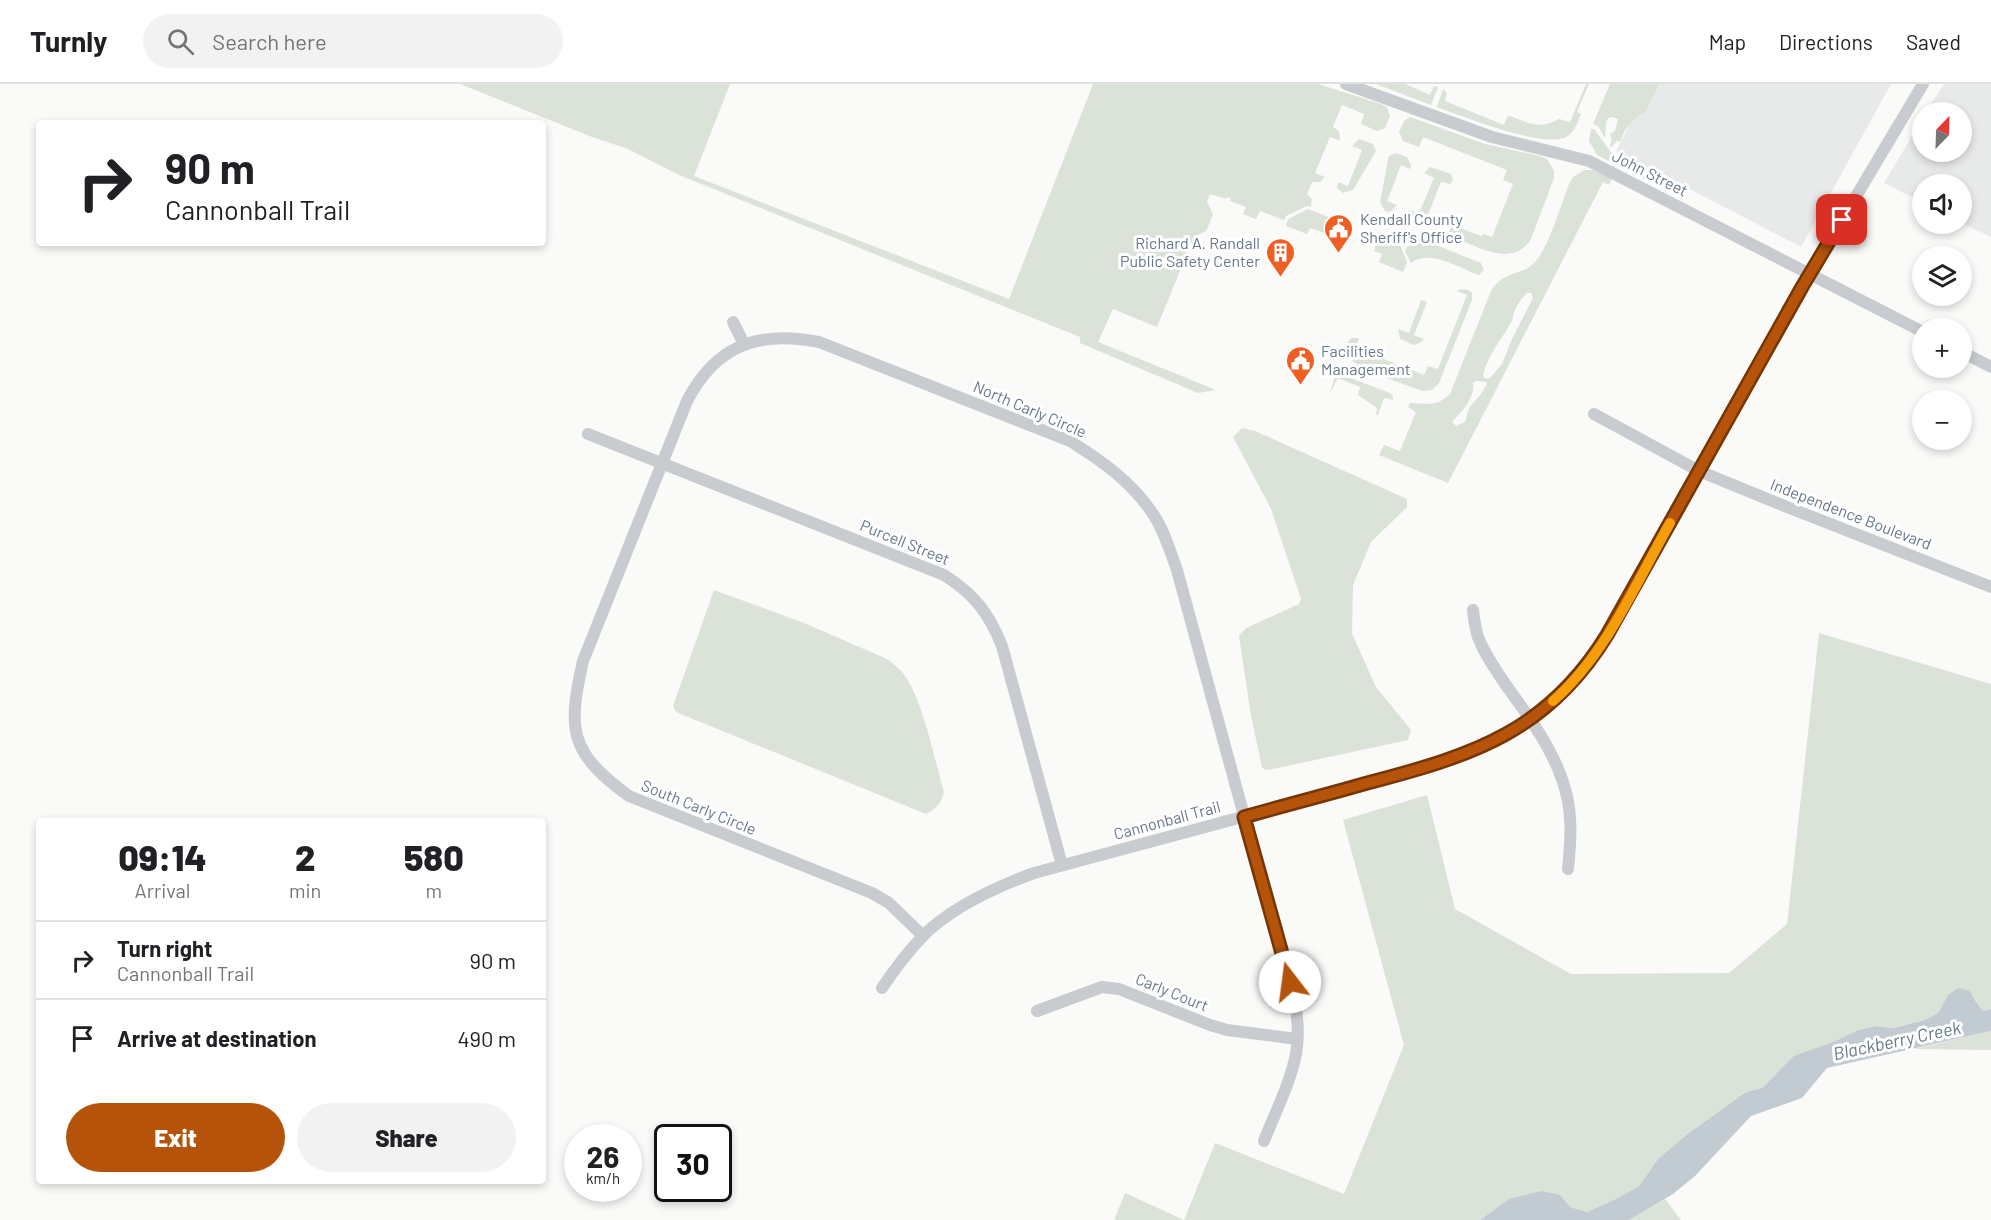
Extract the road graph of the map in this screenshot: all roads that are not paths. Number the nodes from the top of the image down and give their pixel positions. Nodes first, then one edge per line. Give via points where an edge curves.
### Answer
1 (1346, 84) edge
2 (1923, 84) edge
3 (1810, 273) junction
4 (733, 322) dead end
5 (1912, 326) edge
6 (744, 344) junction
7 (1972, 357) edge
8 (1991, 367) edge
9 (1594, 414) dead end
10 (588, 434) dead end
11 (662, 463) junction
12 (1699, 471) junction
13 (1991, 587) edge
14 (1473, 610) dead end
15 (1530, 719) junction
16 (1244, 817) junction
17 (1062, 866) junction
18 (1568, 868) dead end
19 (923, 936) junction
20 (882, 988) dead end
21 (1037, 1011) dead end
22 (1297, 1039) junction
23 (1264, 1141) dead end

1 - 3 street, John Street via 1492,137 1589,160
2 - 3 street, Cannonball Trail
3 - 5 street, John Street
3 - 12 street, Cannonball Trail
4 - 6 street
6 - 11 street, North Carly Circle via 722,358 694,388
6 - 16 street, North Carly Circle via 780,337 819,342 1070,441 1115,471 1154,515 1177,570
7 - 8 street
9 - 12 street, Independence Boulevard
10 - 11 street, Purcell Street
11 - 17 street, Purcell Street via 944,575 972,596 989,618 1002,646
11 - 19 street, South Carly Circle via 583,661 574,711 575,730 586,758 629,796 872,893 889,903
12 - 13 street, Independence Boulevard
12 - 15 street, Cannonball Trail via 1601,645 1569,686
14 - 15 street via 1477,635 1487,656
15 - 16 street, Cannonball Trail via 1484,747 1436,765
15 - 18 street via 1566,790 1571,834
16 - 17 street, Cannonball Trail
16 - 22 street, North Carly Circle via 1295,1003
17 - 19 street, Cannonball Trail via 1002,885
19 - 20 street, Cannonball Trail
21 - 22 street, Carly Court via 1102,987 1119,989 1210,1025
22 - 23 street, North Carly Circle via 1292,1071

